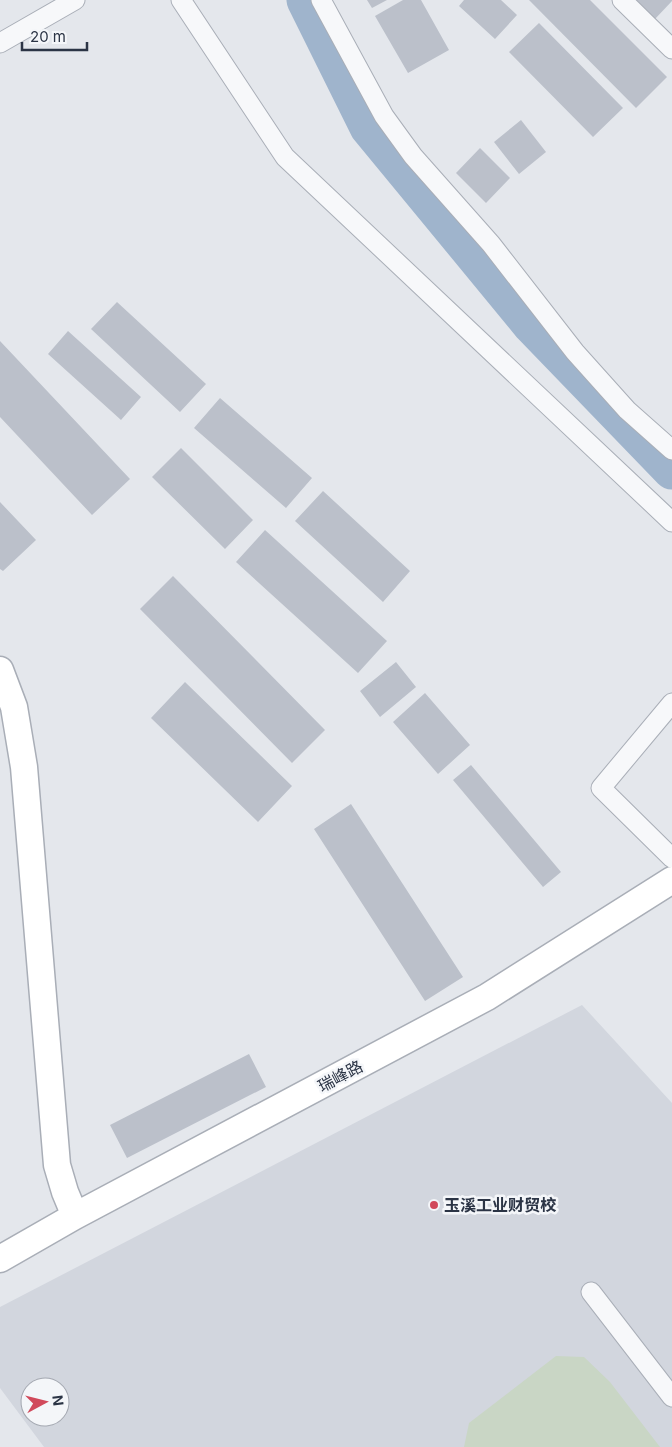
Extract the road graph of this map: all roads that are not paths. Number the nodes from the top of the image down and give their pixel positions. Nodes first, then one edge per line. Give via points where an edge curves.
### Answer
1 (75, 0) edge
2 (181, 0) edge
3 (321, 0) edge
4 (622, 0) edge
5 (668, 38) edge
6 (0, 43) edge
7 (672, 450) edge
8 (672, 522) edge
9 (0, 670) edge
10 (672, 703) edge
11 (672, 858) edge
12 (672, 880) edge
13 (75, 1216) junction
14 (0, 1259) edge
15 (591, 1292) dead end
16 (672, 1397) edge

1 - 6 street
2 - 8 street via 285,157
3 - 7 street via 384,116 413,156 491,244 575,352 627,410
4 - 5 street
9 - 13 street via 14,706 24,767 57,1165
10 - 11 street via 601,788
12 - 13 street, 瑞峰路 via 487,997
13 - 14 street, 瑞峰路
15 - 16 street

